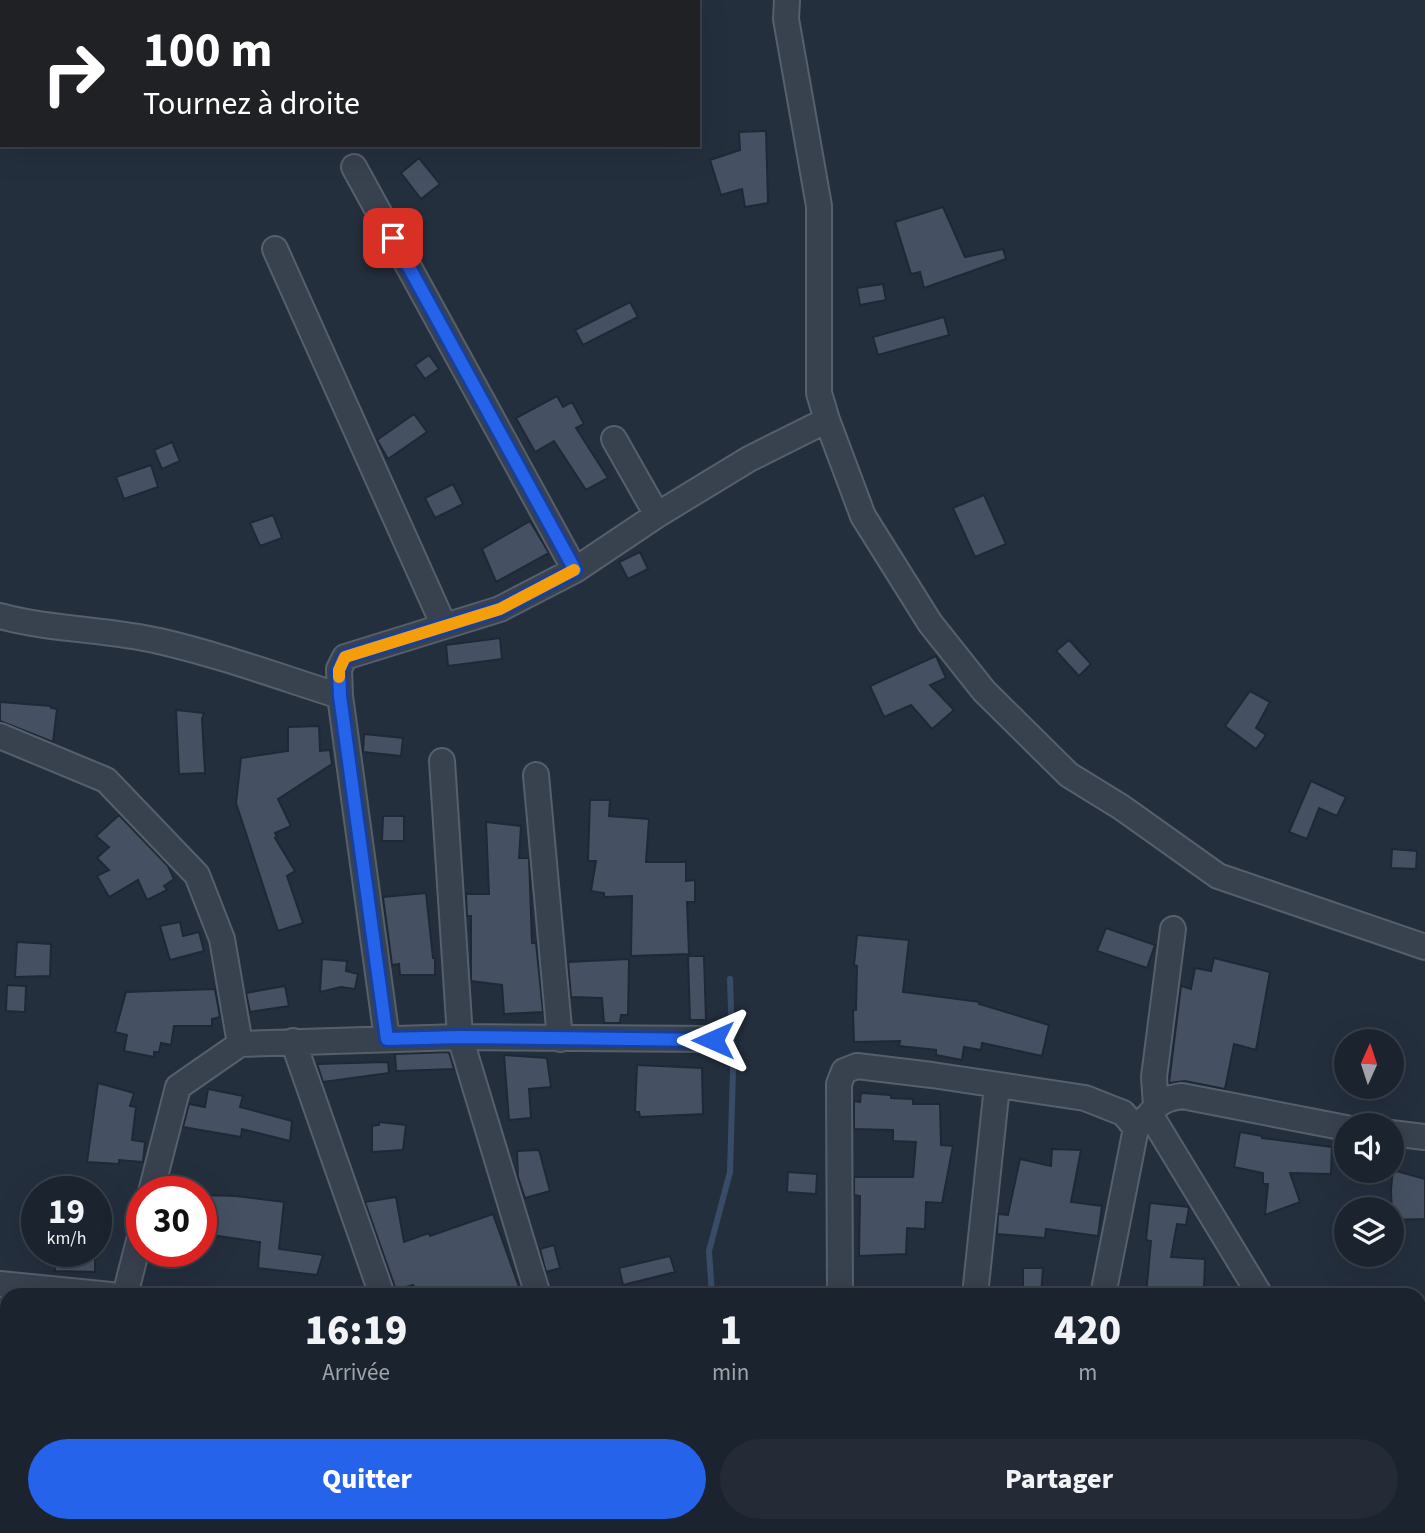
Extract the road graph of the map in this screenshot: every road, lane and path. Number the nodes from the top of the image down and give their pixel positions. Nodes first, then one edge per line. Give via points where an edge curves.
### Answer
1 (787, 0) edge
2 (354, 167) dead end
3 (275, 249) dead end
4 (827, 420) junction
5 (614, 439) dead end
6 (657, 515) junction
7 (575, 570) junction
8 (0, 616) edge
9 (444, 626) junction
10 (340, 696) junction
11 (0, 736) edge
12 (442, 761) dead end
13 (536, 775) dead end
14 (1173, 929) dead end
15 (1425, 947) edge
16 (460, 1037) junction
17 (387, 1039) junction
18 (560, 1039) junction
19 (713, 1040) dead end
20 (293, 1041) junction
21 (240, 1044) junction
22 (997, 1086) junction
23 (1147, 1116) junction
24 (1334, 1126) edge
25 (1404, 1135) edge
26 (1425, 1137) edge
27 (155, 1176) edge
28 (132, 1267) edge
29 (0, 1284) edge
30 (40, 1288) edge
31 (127, 1288) edge
32 (380, 1288) edge
33 (536, 1288) edge
34 (841, 1288) edge
35 (976, 1288) edge
36 (1105, 1288) edge
37 (1256, 1288) edge

1 - 4 street via 786,19 819,206 819,393
2 - 7 street
3 - 9 street
4 - 6 street via 749,459
4 - 15 street via 863,516 930,623 984,691 1069,775 1219,876
5 - 6 street
6 - 7 street
7 - 9 street via 500,609
8 - 10 street via 158,641
9 - 10 street via 345,657 339,670
10 - 17 street
11 - 21 street via 106,780 197,876 222,939
12 - 16 street
13 - 18 street
14 - 23 street
16 - 17 street
16 - 18 street
16 - 33 street
17 - 20 street
18 - 19 street
20 - 21 street
20 - 32 street
21 - 27 street via 178,1087
22 - 23 street via 1085,1098 1123,1113
22 - 34 street via 857,1066 844,1071 839,1084
22 - 35 street
23 - 24 street via 1167,1098 1182,1096
23 - 36 street
23 - 37 street
25 - 26 street
28 - 31 street
29 - 30 street

